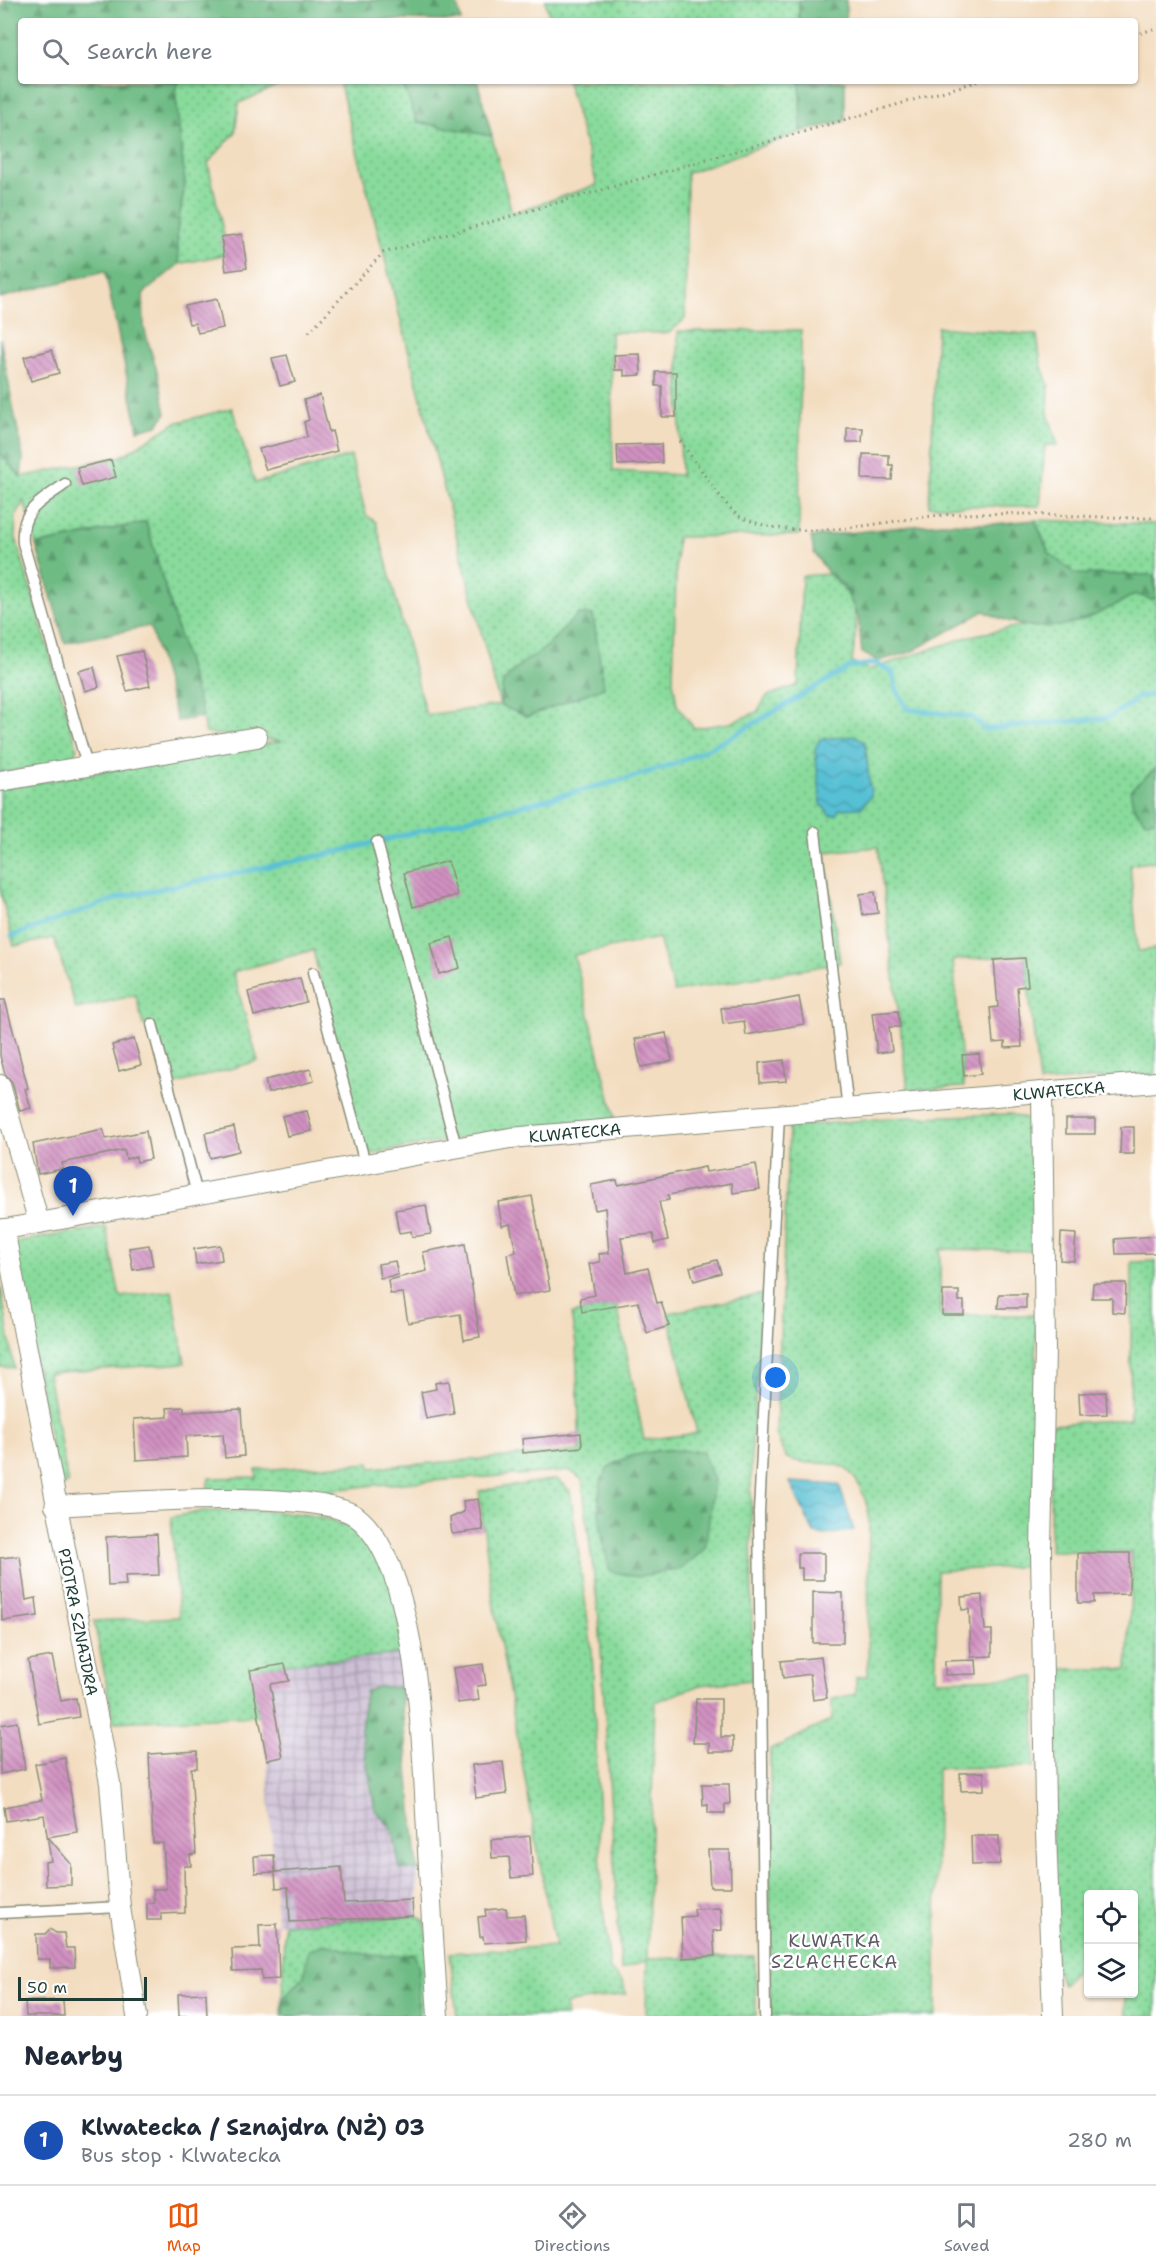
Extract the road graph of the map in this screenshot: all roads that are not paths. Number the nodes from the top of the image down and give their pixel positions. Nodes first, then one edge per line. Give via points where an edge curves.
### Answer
1 (65, 484) dead end
2 (257, 737) dead end
3 (87, 765) junction
4 (0, 781) edge
5 (815, 832) dead end
6 (377, 842) dead end
7 (313, 973) dead end
8 (152, 1024) dead end
9 (1156, 1082) edge
10 (0, 1085) edge
11 (1042, 1092) junction
12 (848, 1109) junction
13 (779, 1115) junction
14 (456, 1147) junction
15 (365, 1163) junction
16 (197, 1194) junction
17 (39, 1223) junction
18 (2, 1230) edge
19 (55, 1506) junction
20 (120, 1907) junction
21 (0, 1913) edge
22 (137, 2016) edge
23 (438, 2016) edge
24 (765, 2016) edge
25 (1053, 2016) edge

1 - 3 lane via 29,510 22,536
2 - 3 street
3 - 4 street
5 - 12 lane
6 - 14 lane
7 - 15 lane
8 - 16 lane
9 - 11 street, KLWATECKA
10 - 17 street
11 - 12 street, KLWATECKA
11 - 25 street via 1044,1807
12 - 13 street, KLWATECKA
13 - 14 street, KLWATECKA via 510,1138
13 - 24 lane via 759,1512
14 - 15 street, KLWATECKA
15 - 16 street, KLWATECKA
16 - 17 street, KLWATECKA
17 - 18 street, KLWATECKA
18 - 19 street, PIOTRA SZNAJDRA
19 - 20 street, PIOTRA SZNAJDRA via 110,1783
19 - 23 street via 201,1499 302,1502 356,1516 377,1540 389,1562 417,1678
20 - 21 lane
20 - 22 street, PIOTRA SZNAJDRA

